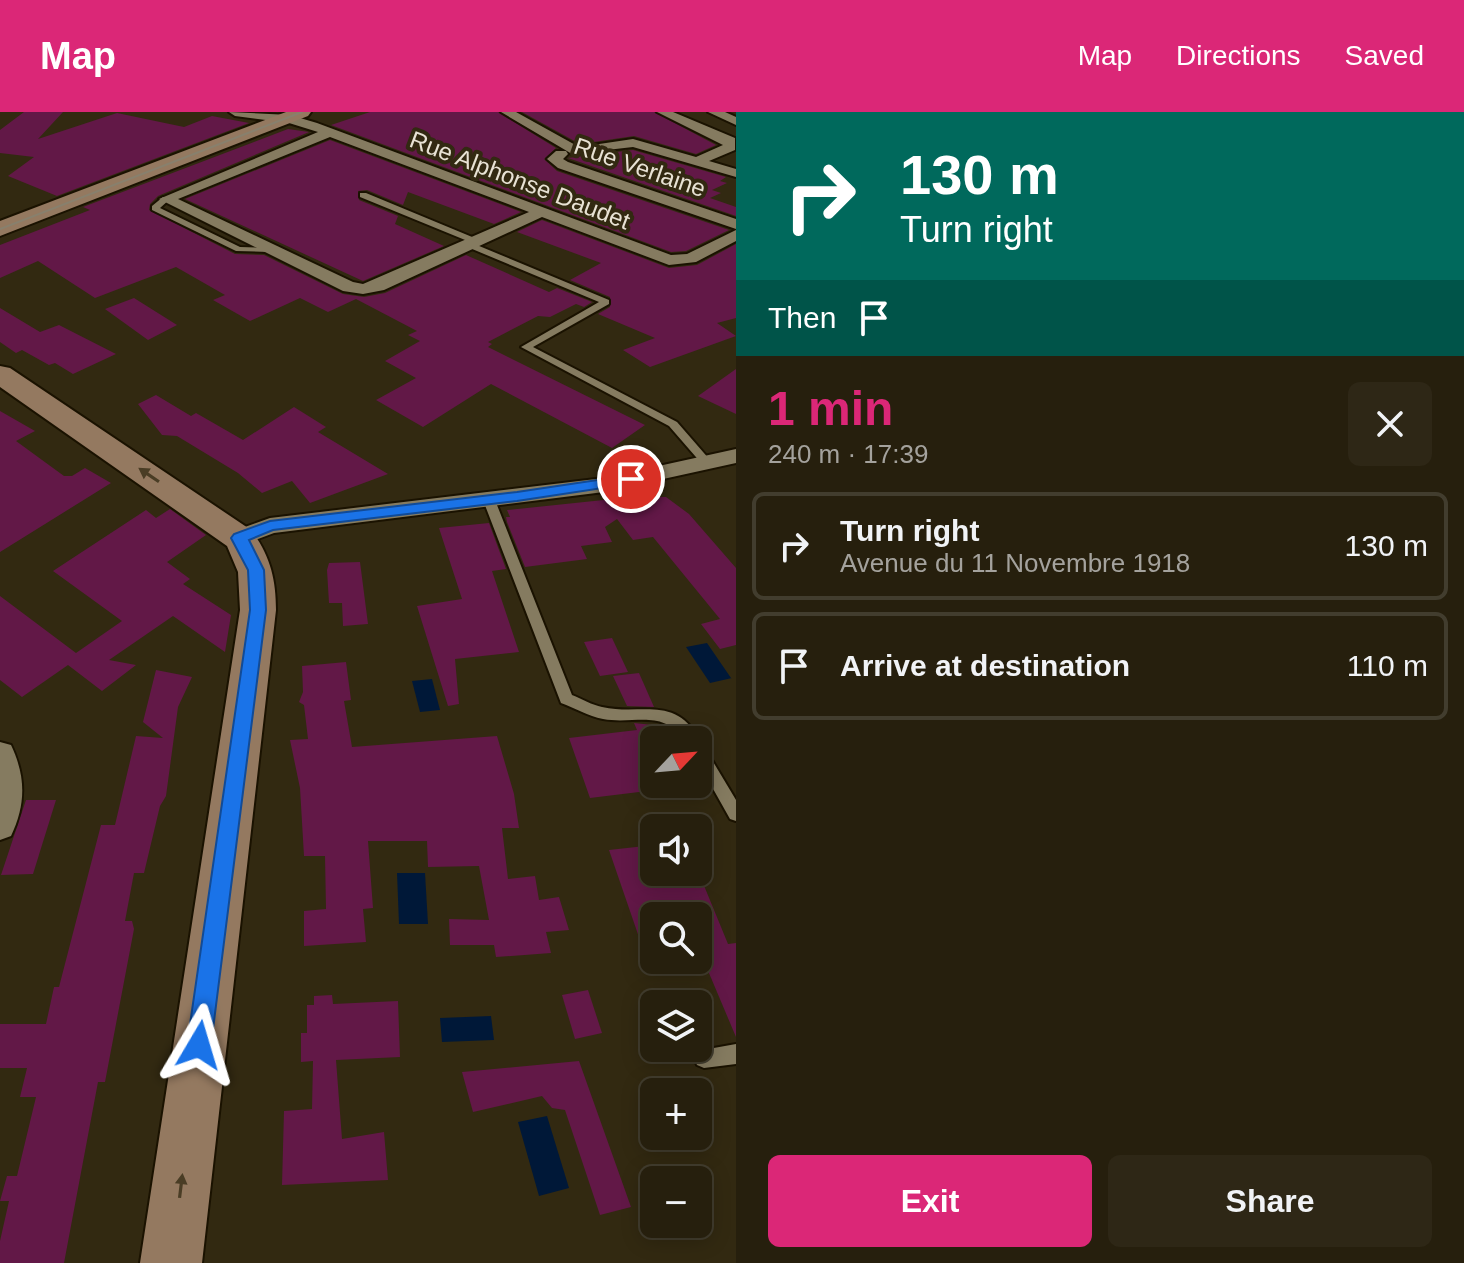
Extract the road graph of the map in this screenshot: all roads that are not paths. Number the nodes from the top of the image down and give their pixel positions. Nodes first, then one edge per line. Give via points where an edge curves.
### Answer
1 (235, 112) edge
2 (507, 112) edge
3 (663, 112) edge
4 (714, 112) edge
5 (290, 115) edge
6 (736, 121) edge
7 (330, 132) junction
8 (577, 151) junction
9 (698, 161) junction
10 (736, 173) edge
11 (363, 195) dead end
12 (542, 212) junction
13 (736, 224) edge
14 (0, 227) edge
15 (736, 235) edge
16 (471, 243) junction
17 (0, 374) edge
18 (736, 456) edge
19 (706, 462) junction
20 (489, 500) junction
21 (239, 538) junction
22 (685, 726) edge
23 (0, 754) edge
24 (712, 773) edge
25 (736, 814) edge
26 (0, 826) edge
27 (736, 1054) edge
28 (712, 1057) edge
29 (171, 1263) edge

1 - 5 street, Rue Alphonse Daudet
2 - 8 street
3 - 9 street via 730,141 730,147
4 - 6 street
5 - 7 street, Rue Alphonse Daudet
5 - 14 street
7 - 12 street, Rue Alphonse Daudet
7 - 16 street via 166,199 349,287 378,286
8 - 9 street via 625,143
8 - 13 street, Rue Verlaine via 554,159
9 - 10 street
11 - 16 lane
12 - 15 street, Rue Alphonse Daudet via 676,261
12 - 16 street
16 - 19 lane via 606,302 526,347 673,424
21 -> 17 street
18 - 19 street
19 - 20 street via 604,485
20 - 21 street via 270,526
20 - 22 lane via 566,699 602,713 661,713
29 -> 21 street via 258,610 256,570
23 - 26 street via 9,773 9,799
24 - 25 lane
27 - 28 lane

